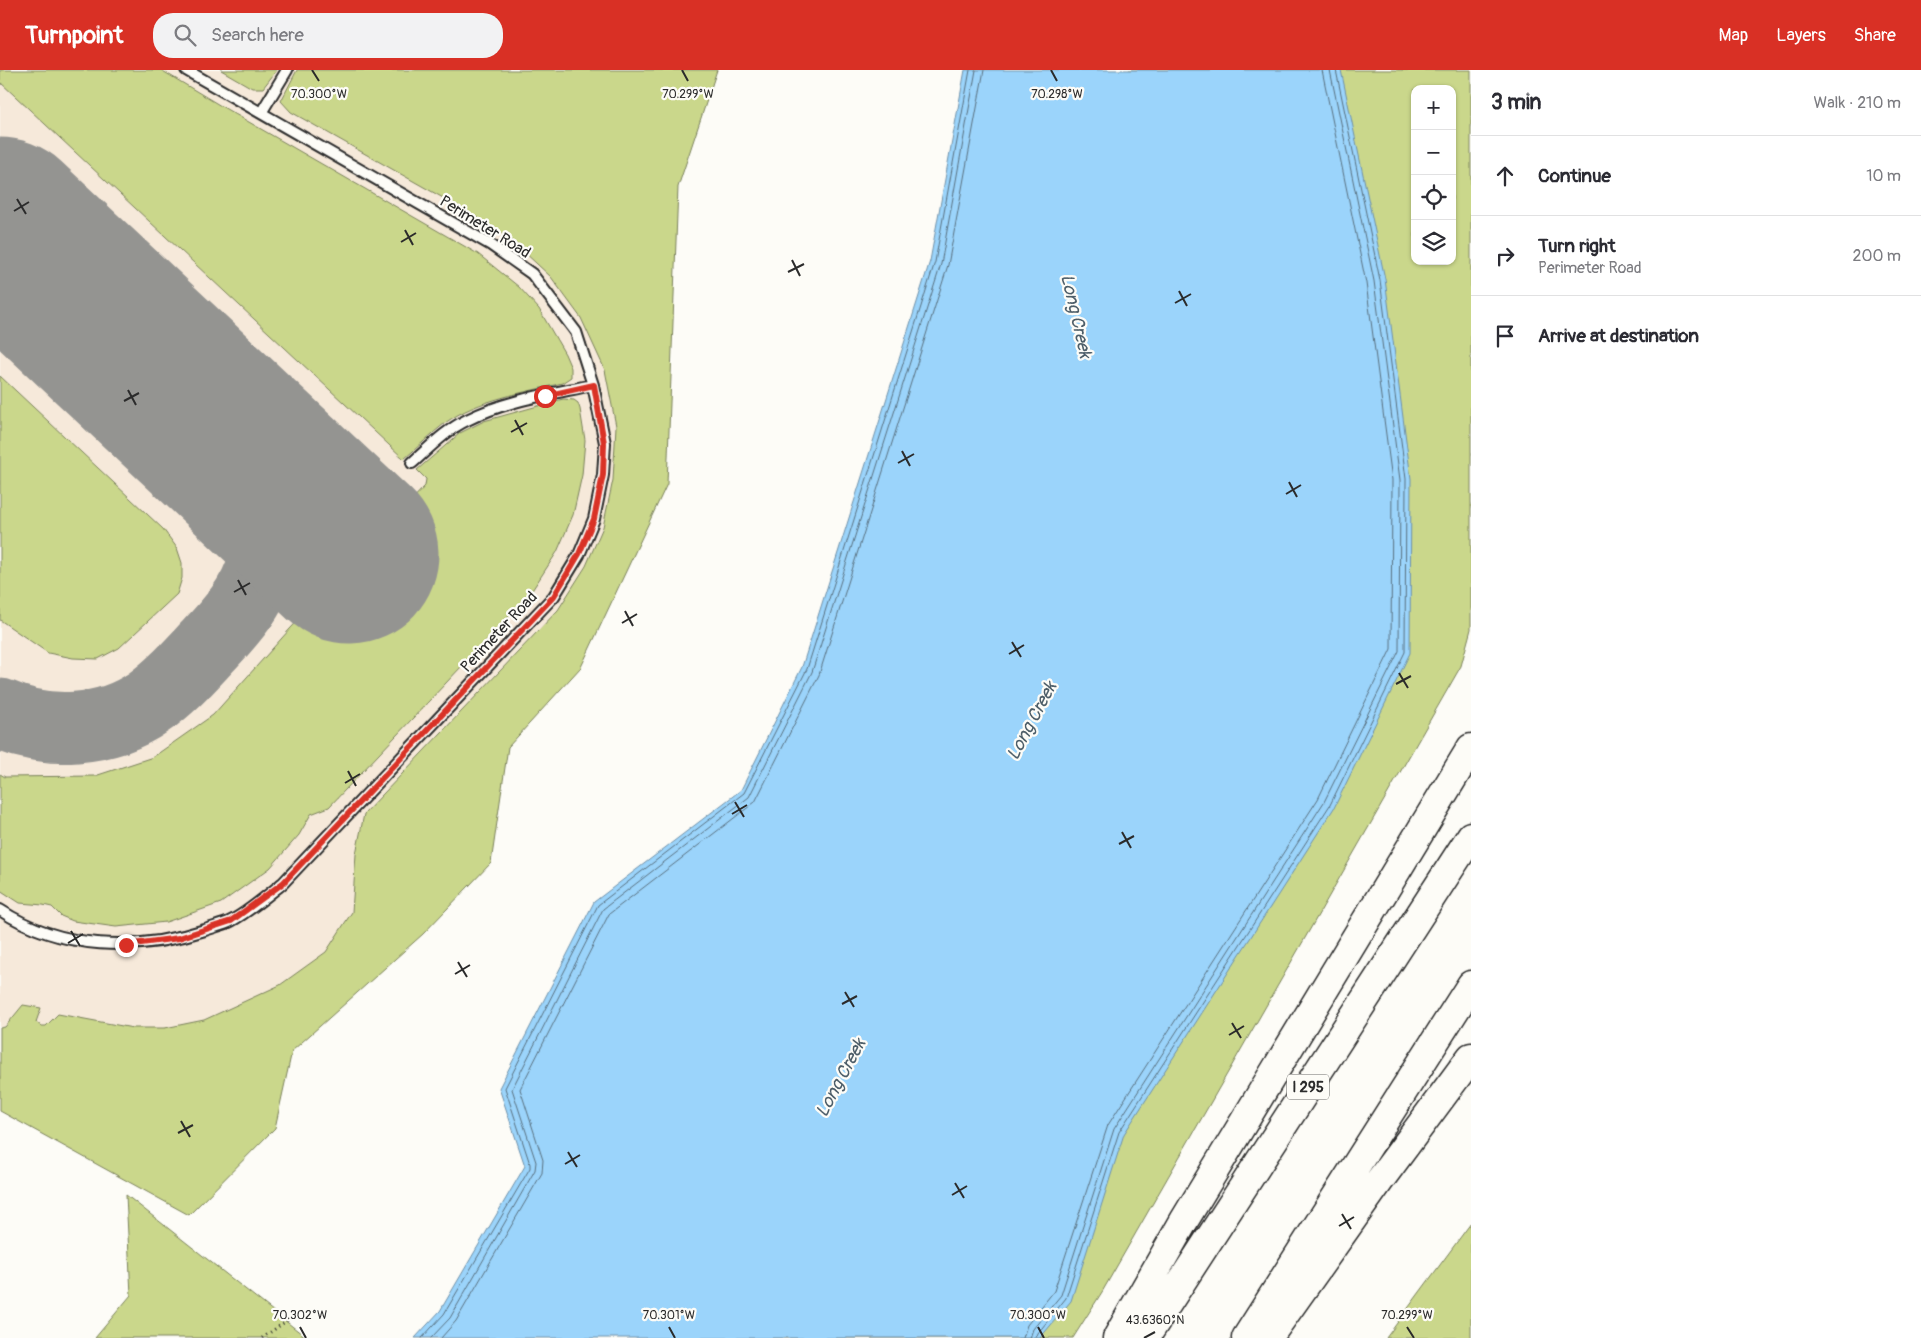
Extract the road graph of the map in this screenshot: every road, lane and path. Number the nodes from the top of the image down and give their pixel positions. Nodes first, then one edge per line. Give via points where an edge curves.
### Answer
1 (186, 70) edge
2 (287, 70) edge
3 (261, 113) junction
4 (594, 385) junction
5 (412, 463) dead end
6 (1471, 748) edge
7 (1471, 836) edge
8 (0, 910) edge
9 (1471, 986) edge
10 (1471, 1057) edge
11 (295, 1315) dead end
12 (262, 1338) edge
13 (1116, 1338) edge
14 (1145, 1338) edge
15 (1246, 1338) edge
16 (1268, 1338) edge

1 - 3 lane, Perimeter Road
2 - 3 lane
3 - 4 lane, Perimeter Road via 491,245 532,274 576,332
4 - 5 lane via 499,406 465,420
4 - 8 lane, Perimeter Road via 604,443 603,475 594,519 579,554 554,596 283,883 231,921 179,938 126,945 71,940 19,922
6 - 13 highway via 1184,1219
7 - 14 highway, I 295
9 - 15 highway
10 - 16 highway
11 - 12 path

